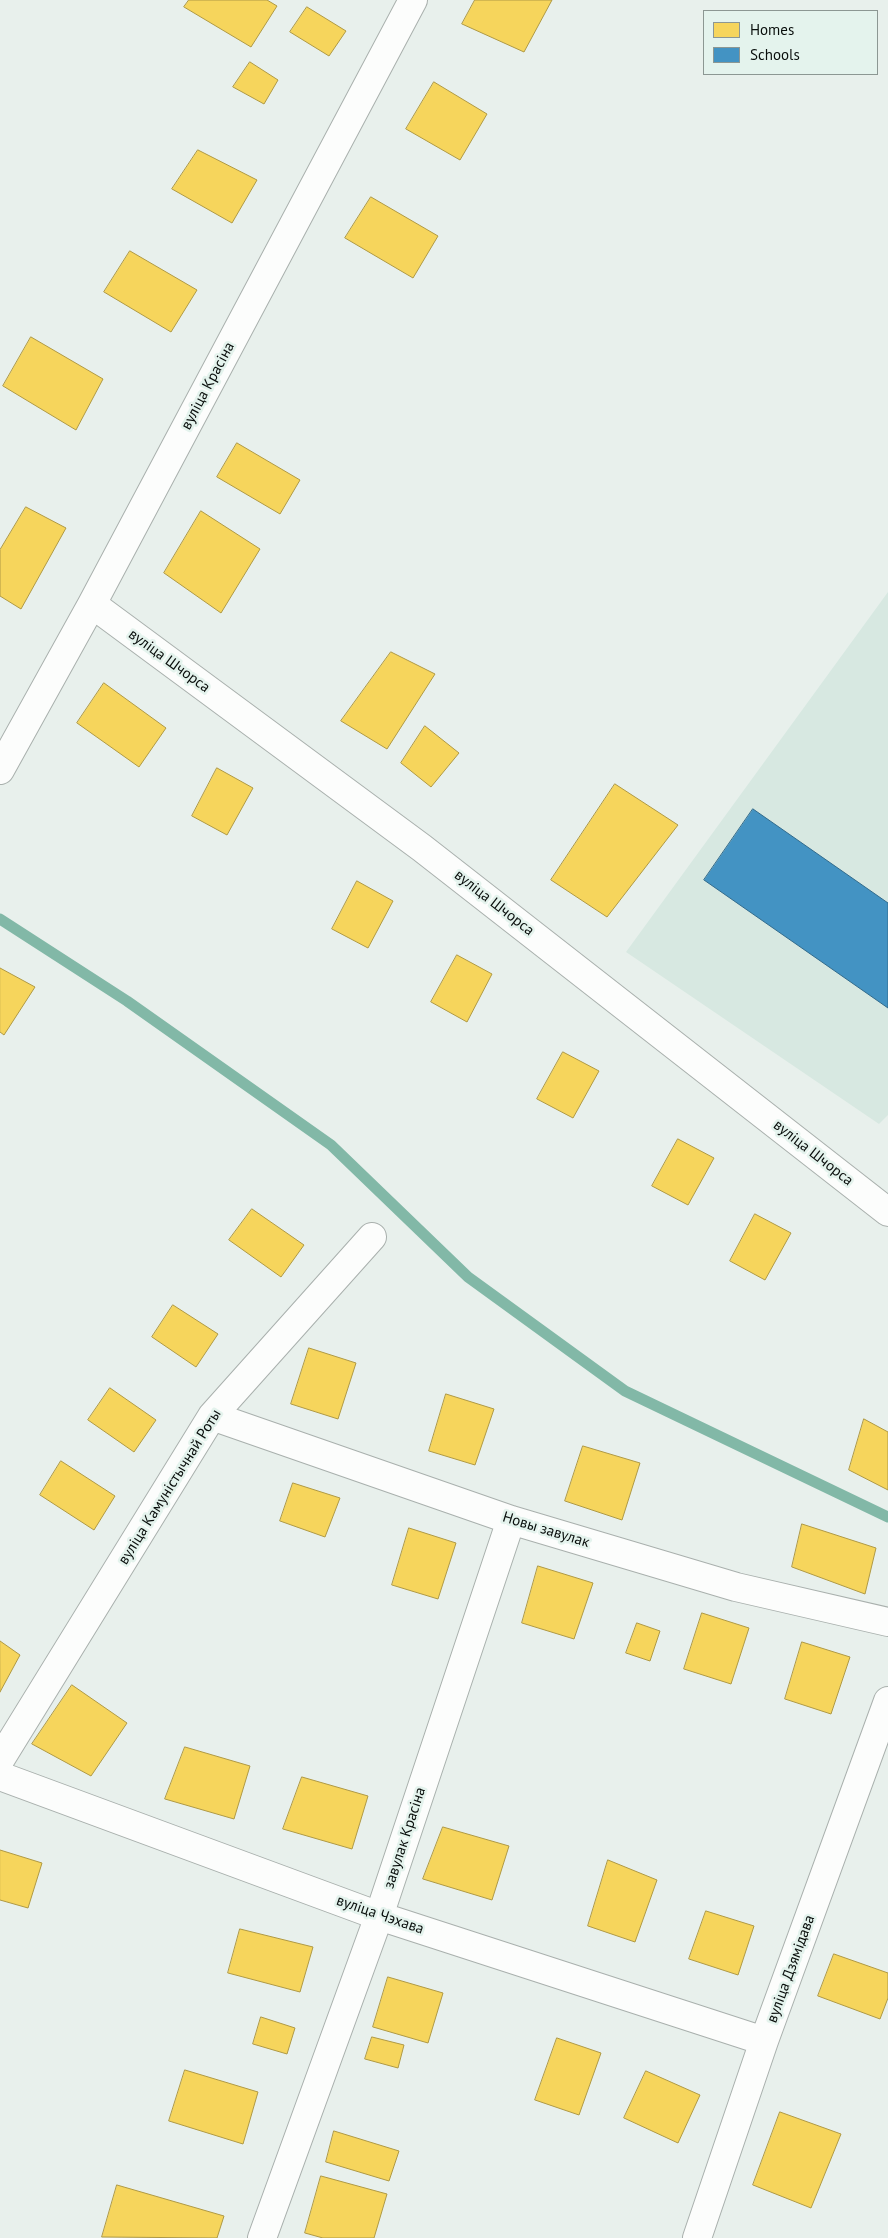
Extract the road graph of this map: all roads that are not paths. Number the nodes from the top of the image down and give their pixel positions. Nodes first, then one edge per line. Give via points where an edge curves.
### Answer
1 (413, 0) edge
2 (92, 604) junction
3 (0, 770) edge
4 (888, 1212) edge
5 (372, 1237) dead end
6 (212, 1416) junction
7 (511, 1520) junction
8 (888, 1622) edge
9 (888, 1701) edge
10 (0, 1760) edge
11 (0, 1776) edge
12 (379, 1916) junction
13 (764, 2041) junction
14 (262, 2238) edge
15 (697, 2238) edge

1 - 2 street, вуліца Красіна
2 - 3 street, вуліца Красіна
2 - 4 street, вуліца Шчорса via 422,848
5 - 6 street, вуліца Камуністычнай Роты
6 - 7 street, Новы завулак
6 - 10 street, вуліца Камуністычнай Роты
7 - 8 street, Новы завулак via 736,1587
7 - 12 street, завулак Красіна
9 - 13 street, вуліца Дзямідава
11 - 12 street, вуліца Чэхава
12 - 13 street, вуліца Чэхава
12 - 14 street, завулак Красіна
13 - 15 street, вуліца Дзямідава

